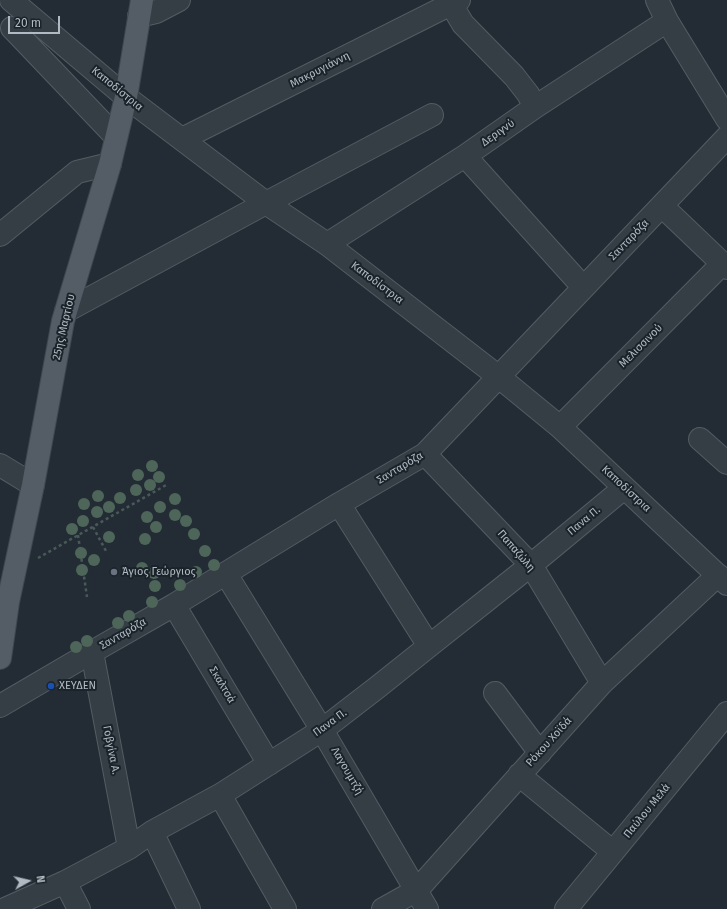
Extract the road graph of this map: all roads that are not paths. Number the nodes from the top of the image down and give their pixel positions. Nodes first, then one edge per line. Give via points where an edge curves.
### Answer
1 (179, 0) edge
2 (657, 0) edge
3 (449, 3) edge
4 (141, 8) edge
5 (12, 20) edge
6 (668, 21) junction
7 (126, 97) junction
8 (535, 107) junction
9 (432, 115) dead end
10 (727, 119) edge
11 (116, 137) junction
12 (727, 137) edge
13 (182, 139) junction
14 (465, 156) junction
15 (110, 164) junction
16 (266, 203) junction
17 (662, 206) junction
18 (0, 235) edge
19 (327, 244) junction
20 (724, 266) edge
21 (583, 288) junction
22 (66, 311) junction
23 (499, 377) junction
24 (560, 428) junction
25 (700, 439) dead end
26 (425, 454) junction
27 (727, 463) edge
28 (0, 465) edge
29 (33, 484) junction
30 (624, 488) junction
31 (339, 504) junction
32 (531, 565) junction
33 (226, 574) junction
34 (722, 580) edge
35 (4, 600) edge
36 (174, 605) junction
37 (428, 646) junction
38 (92, 652) junction
39 (0, 658) edge
40 (602, 683) junction
41 (495, 693) dead end
42 (0, 706) edge
43 (727, 713) edge
44 (322, 730) junction
45 (540, 753) junction
46 (269, 764) junction
47 (519, 776) junction
48 (220, 795) junction
49 (152, 832) junction
50 (129, 848) junction
51 (613, 852) junction
52 (65, 882) junction
53 (417, 890) junction
54 (5, 909) edge
55 (79, 909) edge
56 (189, 909) edge
57 (285, 909) edge
58 (383, 909) edge
59 (427, 909) edge
60 (566, 909) edge

1 - 4 street via 156,12
2 - 6 street
3 - 8 street via 463,24 514,76
3 - 13 street, Μακρυγιάννη
4 - 7 main road, 25ης Μαρτίου
5 - 7 street, Καποδίστρια
5 - 11 street
6 - 8 street, Δεριγνύ
6 - 10 street
7 - 11 main road, 25ης Μαρτίου
7 - 13 street, Καποδίστρια
8 - 14 street, Δεριγνύ
9 - 16 street
11 - 15 main road, 25ης Μαρτίου
12 - 17 street, Σανταρόζα
13 - 16 street, Καποδίστρια
14 - 19 street, Δεριγνύ
14 - 21 street
15 - 18 street via 77,172
15 - 22 main road, 25ης Μαρτίου
16 - 19 street, Καποδίστρια
16 - 22 street
17 - 20 street
17 - 21 street, Σανταρόζα
19 - 23 street, Καποδίστρια
20 - 24 street, Μελισσινού
21 - 23 street, Σανταρόζα
22 - 29 main road, 25ης Μαρτίου
23 - 24 street, Καποδίστρια
23 - 26 street, Σανταρόζα
24 - 30 street, Καποδίστρια
25 - 27 street
26 - 31 street, Σανταρόζα
26 - 32 street, Παπαζώλη
28 - 29 street
29 - 35 main road, 25ης Μαρτίου via 15,572
30 - 32 street, Πανα Π.
30 - 34 street, Καποδίστρια
31 - 33 street, Σανταρόζα
31 - 37 street
32 - 37 street, Πανα Π.
32 - 40 street, Παπαζώλη
33 - 36 street, Σανταρόζα
33 - 44 street, Λαγουμτζή
34 - 40 street, Ρόκου Χοϊδά
35 - 39 main road, 25ης Μαρτίου
36 - 38 street, Σανταρόζα
36 - 46 street, Σκαλτσά
37 - 44 street, Πανα Π.
38 - 42 street, Σανταρόζα
38 - 50 street, Γοβγίνα Α.
40 - 45 street, Ρόκου Χοϊδά
41 - 45 street
43 - 51 street, Παύλου Μελά
44 - 46 street, Πανα Π.
44 - 53 street, Λαγουμτζή
45 - 47 street, Ρόκου Χοϊδά
46 - 48 street, Πανα Π.
47 - 51 street
47 - 53 street, Ρόκου Χοϊδά
48 - 49 street, Πανα Π.
48 - 57 street
49 - 50 street, Πανα Π.
49 - 56 street
50 - 52 street, Πανα Π.
51 - 60 street, Παύλου Μελά
52 - 54 street, Πανα Π.
52 - 55 street
53 - 58 street, Ρόκου Χοϊδά
53 - 59 street, Λαγουμτζή

